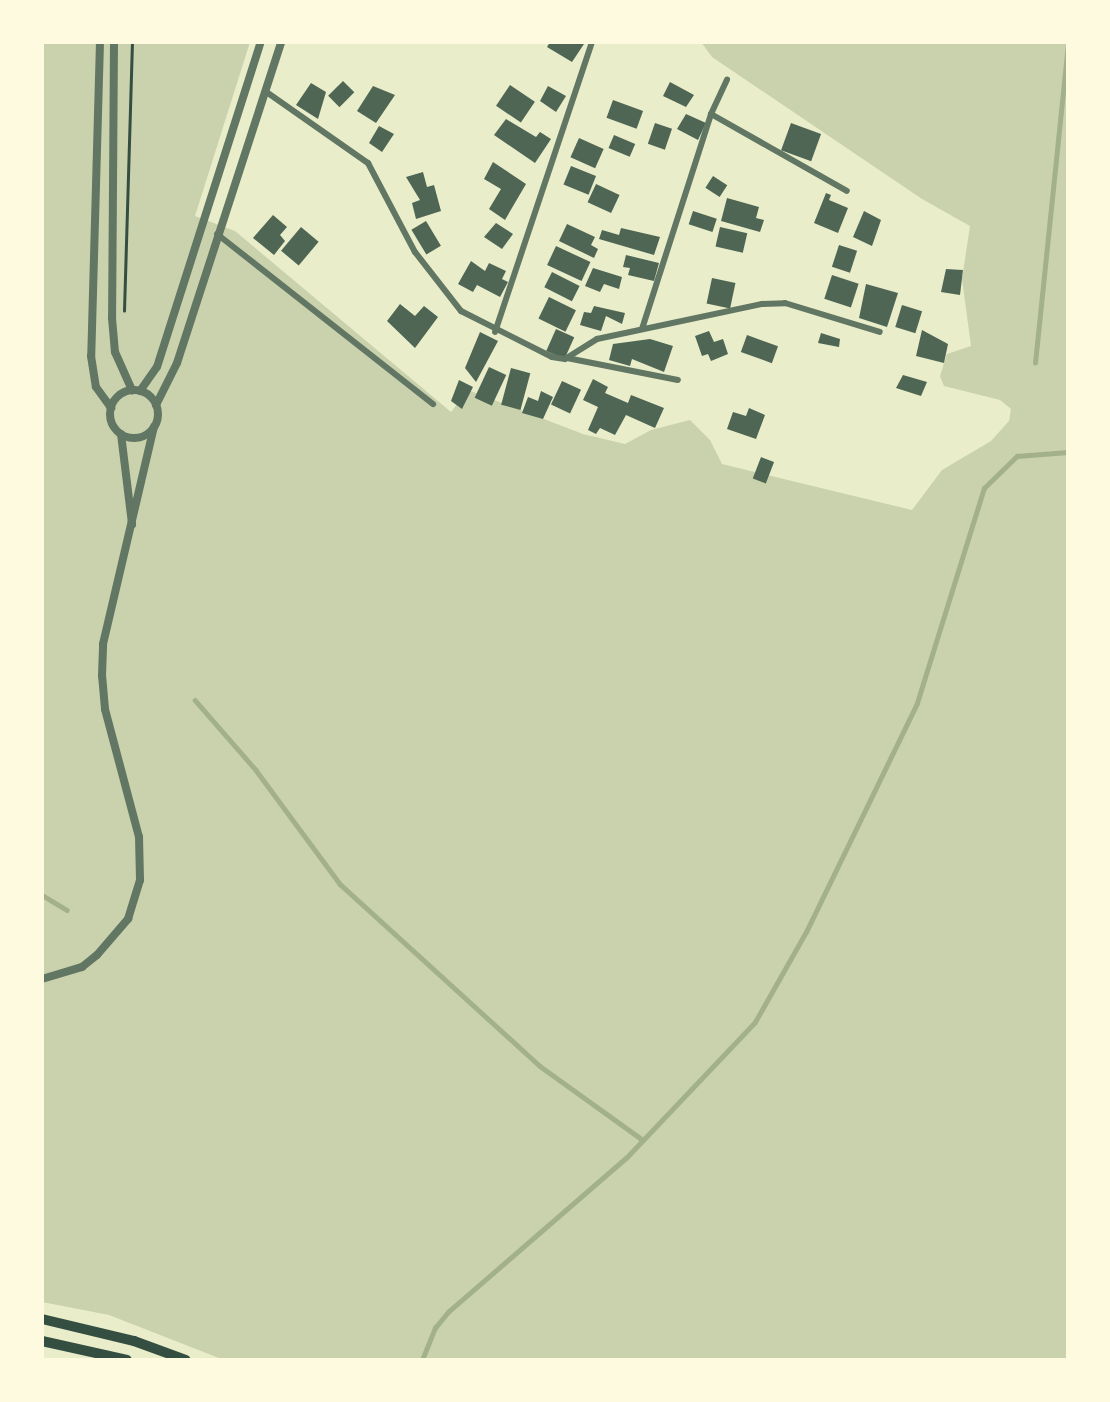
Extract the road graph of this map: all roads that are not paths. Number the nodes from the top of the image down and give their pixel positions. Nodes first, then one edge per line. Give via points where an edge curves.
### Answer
1 (100, 42) edge
2 (114, 42) edge
3 (261, 42) edge
4 (281, 42) edge
5 (592, 42) edge
6 (727, 79) dead end
7 (265, 91) junction
8 (711, 114) junction
9 (848, 191) dead end
10 (217, 234) junction
11 (642, 329) junction
12 (495, 332) junction
13 (880, 332) dead end
14 (567, 358) junction
15 (678, 380) dead end
16 (136, 391) junction
17 (433, 404) dead end
18 (156, 405) junction
19 (111, 408) junction
20 (154, 427) junction
21 (121, 434) junction
22 (133, 530) junction
23 (42, 979) edge
24 (42, 1319) edge
25 (42, 1341) edge
26 (127, 1360) edge
27 (186, 1360) edge

1 - 19 street via 91,356 96,387
2 - 16 street via 112,318 115,352
3 - 16 street via 156,367
4 - 7 street
5 - 12 street
6 - 8 street
7 - 10 street
7 - 12 street via 368,163 442,291 468,317
8 - 9 street
8 - 11 street
10 - 17 street
10 - 18 street via 177,363
11 - 13 street via 775,303
11 - 14 street via 597,339
12 - 14 street via 552,357
14 - 15 street
16 - 18 street
16 - 19 street via 118,396
18 - 20 street
19 - 21 street via 111,423
20 - 21 street via 143,436
20 - 22 street
21 - 22 street
22 - 23 street via 103,644 102,676 105,709 139,837 140,880 128,919 97,955 82,967
24 - 27 main road via 134,1340
25 - 26 main road

